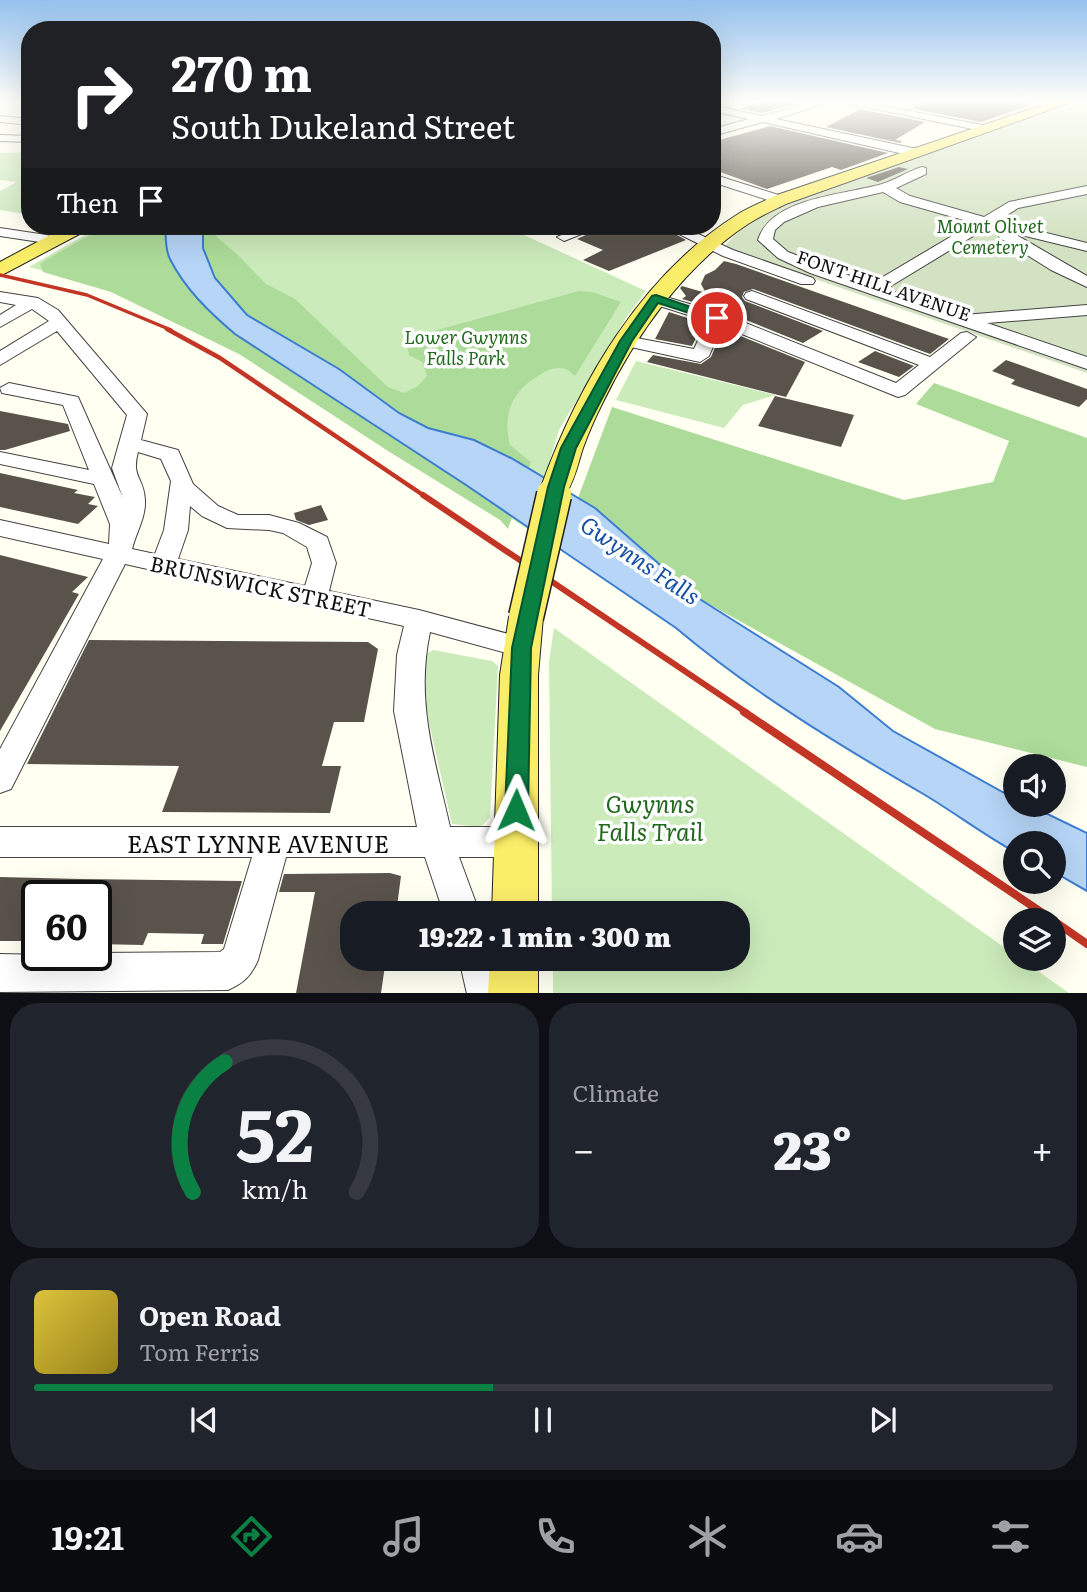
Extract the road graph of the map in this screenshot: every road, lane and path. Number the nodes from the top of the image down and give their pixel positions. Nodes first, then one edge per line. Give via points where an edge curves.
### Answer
1 (896, 148) edge
2 (930, 148) edge
3 (917, 153) junction
4 (922, 171) dead end
5 (721, 181) edge
6 (885, 187) junction
7 (1082, 192) edge
8 (780, 200) junction
9 (985, 222) junction
10 (0, 232) edge
11 (721, 234) edge
12 (63, 235) edge
13 (570, 235) edge
14 (690, 235) edge
15 (720, 235) edge
16 (564, 237) dead end
17 (53, 240) junction
18 (709, 244) junction
19 (1087, 247) edge
20 (7, 266) edge
21 (774, 269) junction
22 (1087, 282) edge
23 (873, 290) junction
24 (752, 296) junction
25 (0, 297) edge
26 (656, 299) junction
27 (32, 302) junction
28 (1087, 310) edge
29 (724, 320) junction
30 (958, 320) junction
31 (0, 322) edge
32 (60, 322) junction
33 (967, 337) junction
34 (626, 341) junction
35 (0, 359) edge
36 (1087, 363) edge
37 (932, 364) junction
38 (1087, 379) edge
39 (9, 389) dead end
40 (128, 446) junction
41 (0, 458) edge
42 (101, 479) junction
43 (181, 485) junction
44 (0, 528) edge
45 (120, 547) junction
46 (164, 564) junction
47 (315, 597) junction
48 (419, 620) junction
49 (524, 632) junction
50 (0, 779) edge
51 (0, 842) edge
52 (273, 842) junction
53 (437, 842) junction
54 (516, 842) junction
55 (457, 901) edge
56 (514, 901) edge
57 (481, 971) edge
58 (514, 971) edge
59 (0, 973) edge
60 (486, 993) edge
61 (513, 993) edge

1 - 3 street
2 - 3 main road
3 - 8 main road
4 - 6 street
5 - 8 street
6 - 9 street via 905,199
6 - 23 street via 793,211 772,223 765,234 772,247 800,264
7 - 9 street via 1022,202
8 - 11 main road
9 - 19 street
9 - 22 street
9 - 23 street
10 - 17 lane
12 - 17 main road
13 - 16 street
14 - 18 street, FONT HILL AVENUE
15 - 18 main road
17 - 20 main road
18 - 21 street, FONT HILL AVENUE
18 - 26 main road
21 - 24 street
21 - 33 street, FONT HILL AVENUE
23 - 30 street
24 - 29 street
24 - 37 street
25 - 27 street
26 - 29 street
26 - 34 main road
27 - 31 street
27 - 32 street
28 - 30 street
29 - 34 street via 700,356
29 - 37 street via 898,391
30 - 36 street
32 - 35 street
32 - 40 street via 137,414
33 - 37 street
33 - 38 street, FONT HILL AVENUE
34 - 49 main road, bridge via 563,462
39 - 42 street via 71,401
40 - 43 street via 149,446 170,455
40 - 45 street via 123,467 135,489 135,510
41 - 42 street
42 - 45 street via 122,524
43 - 46 street via 176,530
43 - 47 street via 210,511 235,523 270,522 317,543 324,563
44 - 45 street, BRUNSWICK STREET
45 - 46 street, BRUNSWICK STREET
45 - 50 street
46 - 47 street, BRUNSWICK STREET
47 - 48 street, BRUNSWICK STREET
48 - 49 street, BRUNSWICK STREET
48 - 53 street via 411,655 409,711
49 - 54 main road
51 - 52 street, EAST LYNNE AVENUE
52 - 53 street, EAST LYNNE AVENUE
52 - 59 street via 239,960 228,971
53 - 54 street, EAST LYNNE AVENUE
53 - 55 street
54 - 56 main road
57 - 60 street
58 - 61 main road

